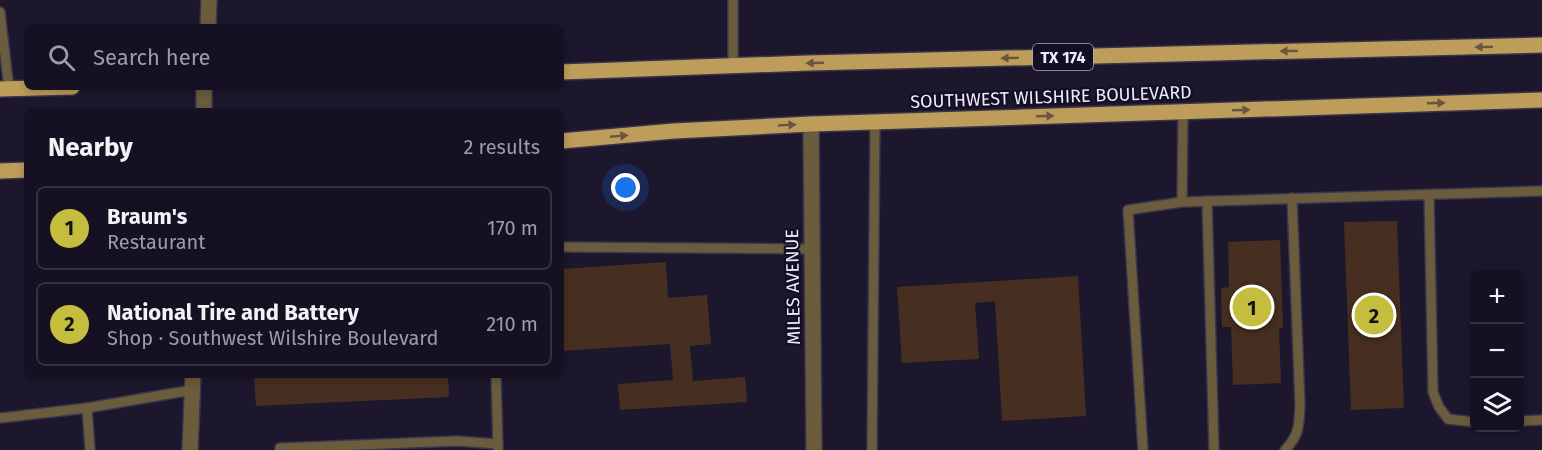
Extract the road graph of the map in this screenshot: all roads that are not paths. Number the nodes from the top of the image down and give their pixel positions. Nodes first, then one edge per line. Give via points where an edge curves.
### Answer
1 (209, 0) edge
2 (733, 0) edge
3 (0, 12) edge
4 (208, 24) edge
5 (1542, 45) edge
6 (734, 66) junction
7 (564, 72) edge
8 (24, 88) edge
9 (5, 89) edge
10 (204, 90) edge
11 (1542, 100) edge
12 (204, 108) edge
13 (1183, 112) junction
14 (875, 122) junction
15 (811, 124) junction
16 (564, 141) edge
17 (24, 170) edge
18 (0, 171) edge
19 (1542, 191) edge
20 (1429, 195) junction
21 (1292, 198) junction
22 (1207, 201) junction
23 (1182, 202) junction
24 (564, 247) edge
25 (812, 249) junction
26 (496, 378) edge
27 (193, 382) edge
28 (87, 408) junction
29 (0, 417) edge
30 (1542, 420) edge
31 (1524, 421) edge
32 (1470, 422) edge
33 (498, 447) edge
34 (90, 450) edge
35 (190, 450) edge
36 (280, 450) edge
37 (814, 450) edge
38 (872, 450) edge
39 (1143, 450) edge
40 (1214, 450) edge
41 (1285, 450) edge

1 - 4 street
2 - 6 lane
3 - 9 lane
5 -> 6 main road, TX 174
6 - 7 main road, TX 174
8 - 9 main road
10 - 12 street
13 -> 11 main road, SOUTHWEST WILSHIRE BOULEVARD
14 -> 13 main road, SOUTHWEST WILSHIRE BOULEVARD
13 - 23 lane
14 - 15 main road, SOUTHWEST WILSHIRE BOULEVARD
14 - 38 lane
16 -> 15 main road, SOUTHWEST WILSHIRE BOULEVARD
15 - 25 street, MILES AVENUE
17 - 18 main road
19 - 20 lane
20 - 21 lane
20 - 32 lane via 1433,392 1448,419
21 - 22 lane
21 - 41 lane via 1300,404 1299,430
22 - 23 lane
22 - 40 lane
23 - 39 lane via 1128,210
24 - 25 lane
25 - 37 street, MILES AVENUE
26 - 33 lane
27 - 28 lane
27 - 35 street
28 - 29 lane
28 - 34 lane
30 - 31 lane
33 - 36 lane via 458,441

